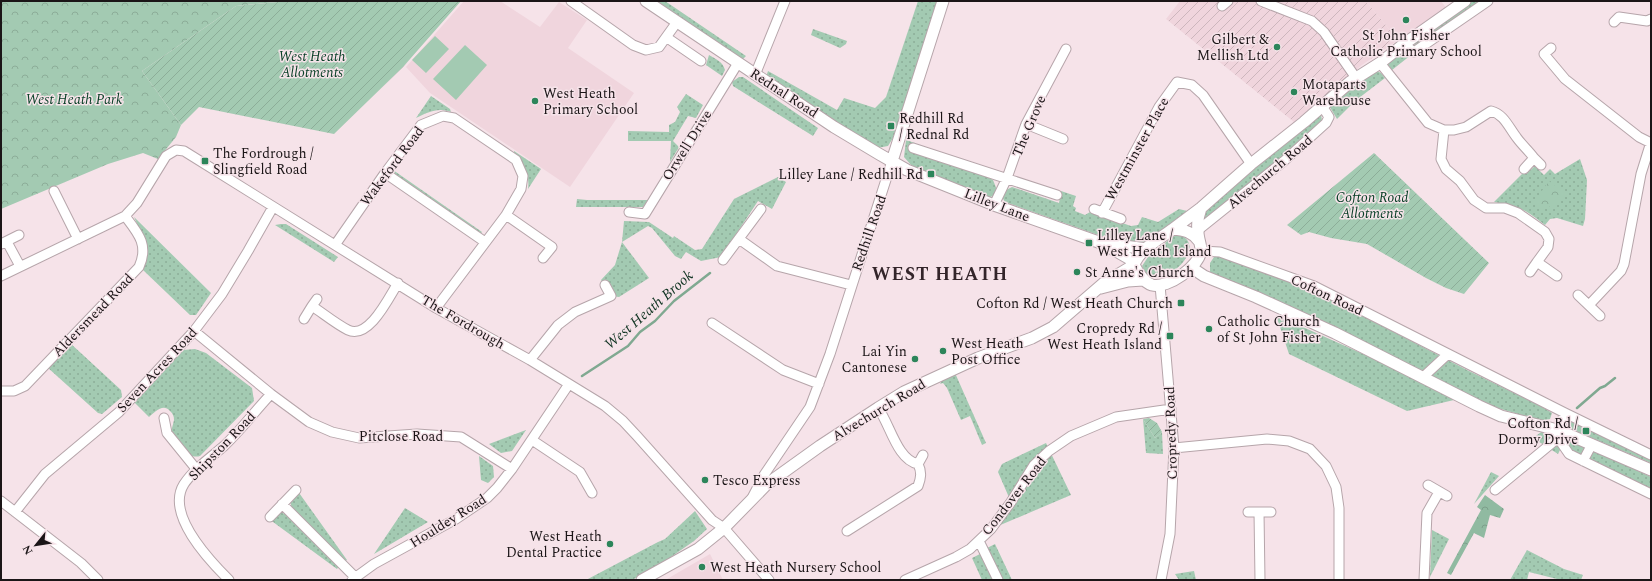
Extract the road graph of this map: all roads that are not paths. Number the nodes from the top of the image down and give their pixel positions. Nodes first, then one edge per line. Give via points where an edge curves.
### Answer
1 (570, 1) edge
2 (646, 1) edge
3 (785, 1) edge
4 (943, 1) edge
5 (1261, 1) edge
6 (1465, 1) edge
7 (1488, 1) edge
8 (1617, 16) dead end
9 (1651, 19) edge
10 (677, 22) junction
11 (666, 37) junction
12 (1404, 44) junction
13 (1551, 48) dead end
14 (1066, 49) dead end
15 (701, 61) dead end
16 (738, 63) junction
17 (1380, 63) junction
18 (755, 75) junction
19 (1356, 78) junction
20 (1322, 106) junction
21 (1026, 124) junction
22 (1444, 130) junction
23 (1063, 139) dead end
24 (1651, 142) edge
25 (913, 148) dead end
26 (1534, 158) junction
27 (892, 161) junction
28 (1251, 164) junction
29 (1541, 165) dead end
30 (1524, 169) dead end
31 (385, 173) junction
32 (1007, 178) junction
33 (54, 191) dead end
34 (1057, 195) dead end
35 (994, 205) junction
36 (273, 207) junction
37 (1201, 208) junction
38 (762, 209) dead end
39 (630, 212) dead end
40 (506, 215) junction
41 (125, 216) junction
42 (1121, 219) dead end
43 (1173, 229) junction
44 (19, 235) dead end
45 (78, 239) junction
46 (739, 239) junction
47 (1199, 241) junction
48 (485, 242) junction
49 (4, 243) edge
50 (1104, 244) junction
51 (335, 245) junction
52 (1147, 248) junction
53 (543, 258) dead end
54 (723, 260) dead end
55 (1132, 261) junction
56 (1537, 262) junction
57 (20, 266) junction
58 (1192, 268) junction
59 (1530, 272) dead end
60 (1, 276) edge
61 (1557, 276) dead end
62 (1144, 280) junction
63 (398, 283) junction
64 (605, 285) dead end
65 (851, 285) junction
66 (1160, 286) junction
67 (1098, 289) junction
68 (1578, 295) dead end
69 (1589, 305) junction
70 (436, 308) junction
71 (1600, 316) dead end
72 (304, 319) dead end
73 (712, 323) dead end
74 (194, 331) junction
75 (1448, 354) junction
76 (530, 360) junction
77 (1422, 378) junction
78 (569, 384) junction
79 (819, 384) junction
80 (1, 391) edge
81 (271, 394) junction
82 (878, 408) junction
83 (1172, 409) junction
84 (1565, 413) junction
85 (164, 418) dead end
86 (1558, 434) junction
87 (532, 440) junction
88 (1592, 444) junction
89 (1174, 448) junction
90 (922, 455) dead end
91 (1651, 455) edge
92 (777, 458) junction
93 (1583, 460) junction
94 (918, 464) junction
95 (512, 469) junction
96 (787, 469) junction
97 (197, 470) junction
98 (1651, 470) edge
99 (1428, 485) dead end
100 (296, 490) dead end
101 (1495, 490) dead end
102 (592, 493) dead end
103 (1651, 494) edge
104 (752, 498) junction
105 (1, 501) edge
106 (282, 504) junction
107 (15, 512) junction
108 (1248, 512) dead end
109 (1259, 512) junction
110 (1271, 512) dead end
111 (270, 517) dead end
112 (724, 528) junction
113 (847, 531) dead end
114 (979, 541) junction
115 (353, 579) edge
116 (98, 580) edge
117 (229, 580) edge
118 (642, 580) edge
119 (769, 580) edge
120 (905, 580) edge
121 (998, 580) edge
122 (1161, 580) edge
123 (1260, 580) edge
124 (1339, 580) edge
125 (1424, 580) edge

1 - 11 street via 642,49 659,47
2 - 10 street, Rednal Road
3 - 18 street
4 - 27 street, Redhill Road
5 - 19 street via 1312,21 1324,32
6 - 12 street, Alvechurch Road
7 - 12 street via 1414,52
8 - 9 street via 1647,21
10 - 11 street
10 - 16 street, Rednal Road
11 - 15 street
12 - 17 street, Alvechurch Road
13 - 24 street via 1544,54 1565,79 1639,137
14 - 21 street, The Grove
16 - 18 street, Rednal Road
16 - 39 street, Orwell Drive via 645,214
17 - 19 street, Alvechurch Road
17 - 22 street via 1428,122
18 - 27 street, Rednal Road via 834,127
19 - 20 street, Alvechurch Road
20 - 28 street, Alvechurch Road
20 - 47 street, Alvechurch Road via 1329,117 1326,123
21 - 23 street
21 - 32 street, The Grove
22 - 26 street via 1466,127 1491,111 1496,112
22 - 56 street via 1441,159 1474,200 1486,208 1505,208 1518,213 1545,232 1549,239 1548,247
24 - 69 street via 1641,174 1624,264 1621,271
25 - 32 street, Lilley Lane
26 - 29 street
26 - 30 street
27 - 35 street, Lilley Lane
27 - 65 street, Redhill Road
28 - 37 street, Alvechurch Road
28 - 42 street, Westminster Place via 1203,95 1192,85 1177,82 1158,106 1098,211
31 - 40 street, Wakeford Road via 421,125 440,116 454,118 516,160 523,176 521,189
31 - 48 street
31 - 51 street, Wakeford Road
32 - 34 street, Lilley Lane
32 - 35 street, The Grove
33 - 45 street
35 - 50 street, Lilley Lane
36 - 41 street, The Fordrough via 184,151 176,150 166,156 137,203
36 - 51 street, The Fordrough
36 - 74 street, Seven Acres Road via 222,294
37 - 43 street, Alvechurch Road
37 - 47 street
38 - 46 street
40 - 48 street, Wakeford Road
40 - 53 street via 552,247
41 - 45 street
41 - 80 street, Aldersmead Road via 137,232 144,249 140,267 25,386 14,391
43 - 47 street via 1188,232
43 - 52 street
44 - 49 street
45 - 57 street
46 - 54 street
46 - 65 street via 777,266
47 - 58 street
47 - 75 street, Cofton Road via 1220,252 1314,286
48 - 70 street, Wakeford Road
49 - 57 street
50 - 52 street, Lilley Lane
50 - 55 street, Lilley Lane
51 - 63 street, The Fordrough
52 - 55 street
55 - 62 street
55 - 67 street, Alvechurch Road
56 - 59 street
56 - 61 street
57 - 60 street
58 - 66 street
58 - 77 street via 1204,276 1335,333
62 - 66 street
62 - 67 street, Alvechurch Road via 1128,281
63 - 70 street, The Fordrough
63 - 72 street via 370,325 360,332 349,331 315,303
64 - 76 street via 611,296 575,312 558,326
65 - 79 street, Redhill Road
66 - 83 street, Cropredy Road
67 - 82 street, Alvechurch Road via 1053,327 904,392
68 - 69 street
69 - 71 street
70 - 76 street, The Fordrough
73 - 79 street via 783,370
74 - 81 street, Pitclose Road
74 - 107 street, Seven Acres Road via 119,412 45,474
75 - 77 street
75 - 84 street, Cofton Road
76 - 78 street, The Fordrough
77 - 86 street via 1501,416
78 - 87 street, Houldey Road
78 - 112 street, The Fordrough via 605,406 623,421 712,520
79 - 92 street, Redhill Road via 810,407
81 - 95 street, Pitclose Road via 309,422 332,432 360,438 417,434 461,437
81 - 97 street, Shipston Road
82 - 94 street via 888,423 891,436 907,459
82 - 96 street, Alvechurch Road
83 - 89 street, Cropredy Road
83 - 114 street, Condover Road via 1116,417 1071,436 1049,451 1034,465 991,529
84 - 86 street
84 - 91 street, Cofton Road
85 - 97 street via 167,433
86 - 88 street
86 - 93 street via 1569,454
86 - 101 street
87 - 95 street, Houldey Road
87 - 102 street via 580,472
88 - 93 street
88 - 98 street
89 - 122 street, Cropredy Road via 1170,534
89 - 124 street via 1267,439 1289,441 1310,449 1326,466 1336,487
90 - 94 street
92 - 96 street
92 - 104 street, Redhill Road via 764,475
93 - 103 street
94 - 113 street via 921,475 918,486
95 - 115 street, Houldey Road via 497,488 476,507 374,564
96 - 104 street, Alvechurch Road
97 - 117 street, Shipston Road via 184,484 179,496 181,515 189,531
99 - 125 street via 1443,494 1427,513
100 - 106 street
104 - 112 street, Redhill Road
105 - 107 street
106 - 111 street
106 - 115 street
107 - 116 street via 81,563
108 - 109 street
109 - 110 street
109 - 123 street
112 - 118 street, Redhill Road via 698,549
112 - 119 street, The Fordrough
114 - 120 street, Condover Road via 956,557
114 - 121 street

